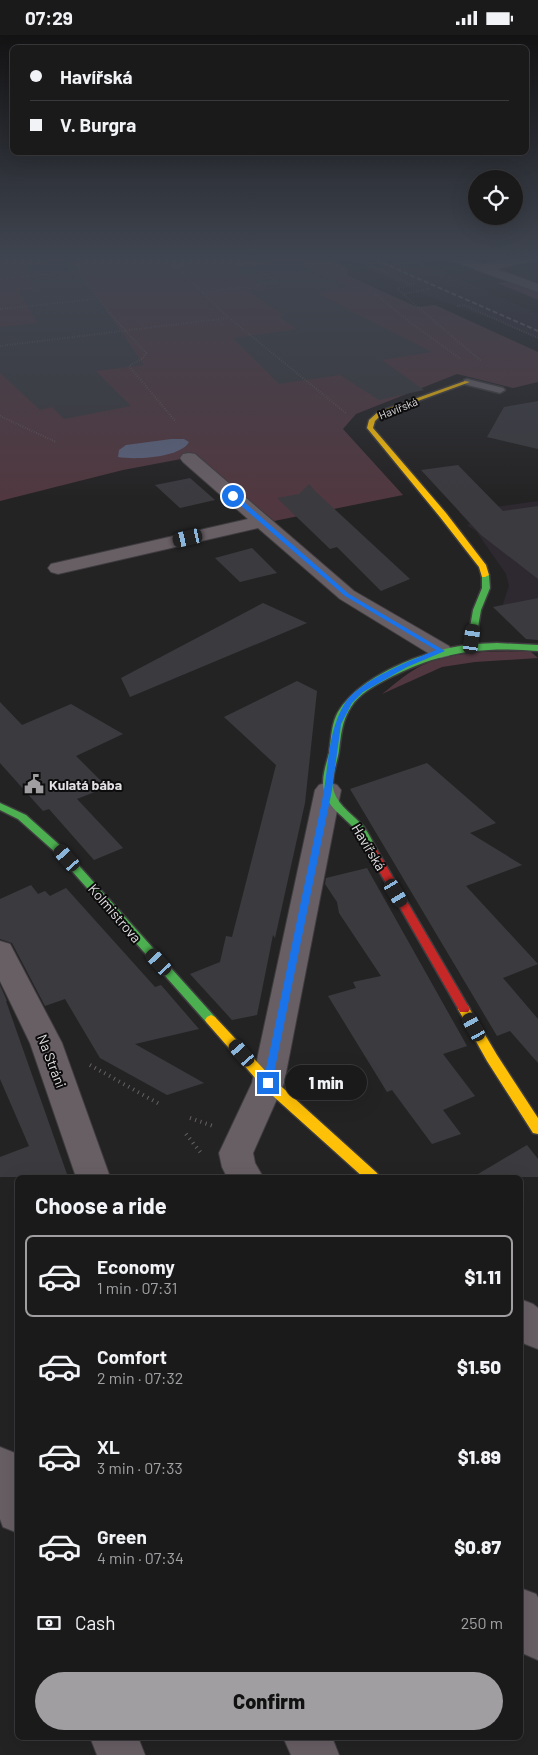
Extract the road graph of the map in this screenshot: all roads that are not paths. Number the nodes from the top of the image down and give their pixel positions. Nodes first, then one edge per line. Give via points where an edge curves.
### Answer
1 (467, 382) joint
2 (500, 390) dead end
3 (189, 458) dead end
4 (262, 521) junction
5 (58, 568) dead end
6 (471, 645) junction
7 (538, 648) edge
8 (441, 651) junction
9 (328, 790) junction
10 (0, 806) edge
11 (0, 951) edge
12 (268, 1083) junction
13 (538, 1129) edge
14 (92, 1175) edge
15 (244, 1175) edge
16 (370, 1175) edge
17 (523, 1319) edge
18 (538, 1333) edge
19 (0, 1469) edge
20 (15, 1504) edge
21 (523, 1614) edge
22 (538, 1637) edge
23 (115, 1740) edge
24 (309, 1740) edge
25 (121, 1755) edge
26 (315, 1755) edge

1 - 2 lane
1 - 6 street, Havířská via 386,411 372,420 370,428 444,515 483,567 486,588 477,610
3 - 4 street
4 - 5 street
4 - 8 street via 347,595
6 - 7 street
6 - 8 street
8 - 9 street via 369,685 349,702 337,724
9 - 12 street
9 - 13 street, Havířská via 333,801 360,829 492,1058
10 - 12 street, Kolmistrova via 22,817 60,850
11 - 14 street, Na Stráni via 46,1043
12 - 15 street via 236,1153 238,1167
12 - 16 street, Kolmistrova
17 - 18 street
19 - 20 street
21 - 22 street
23 - 25 street
24 - 26 street

